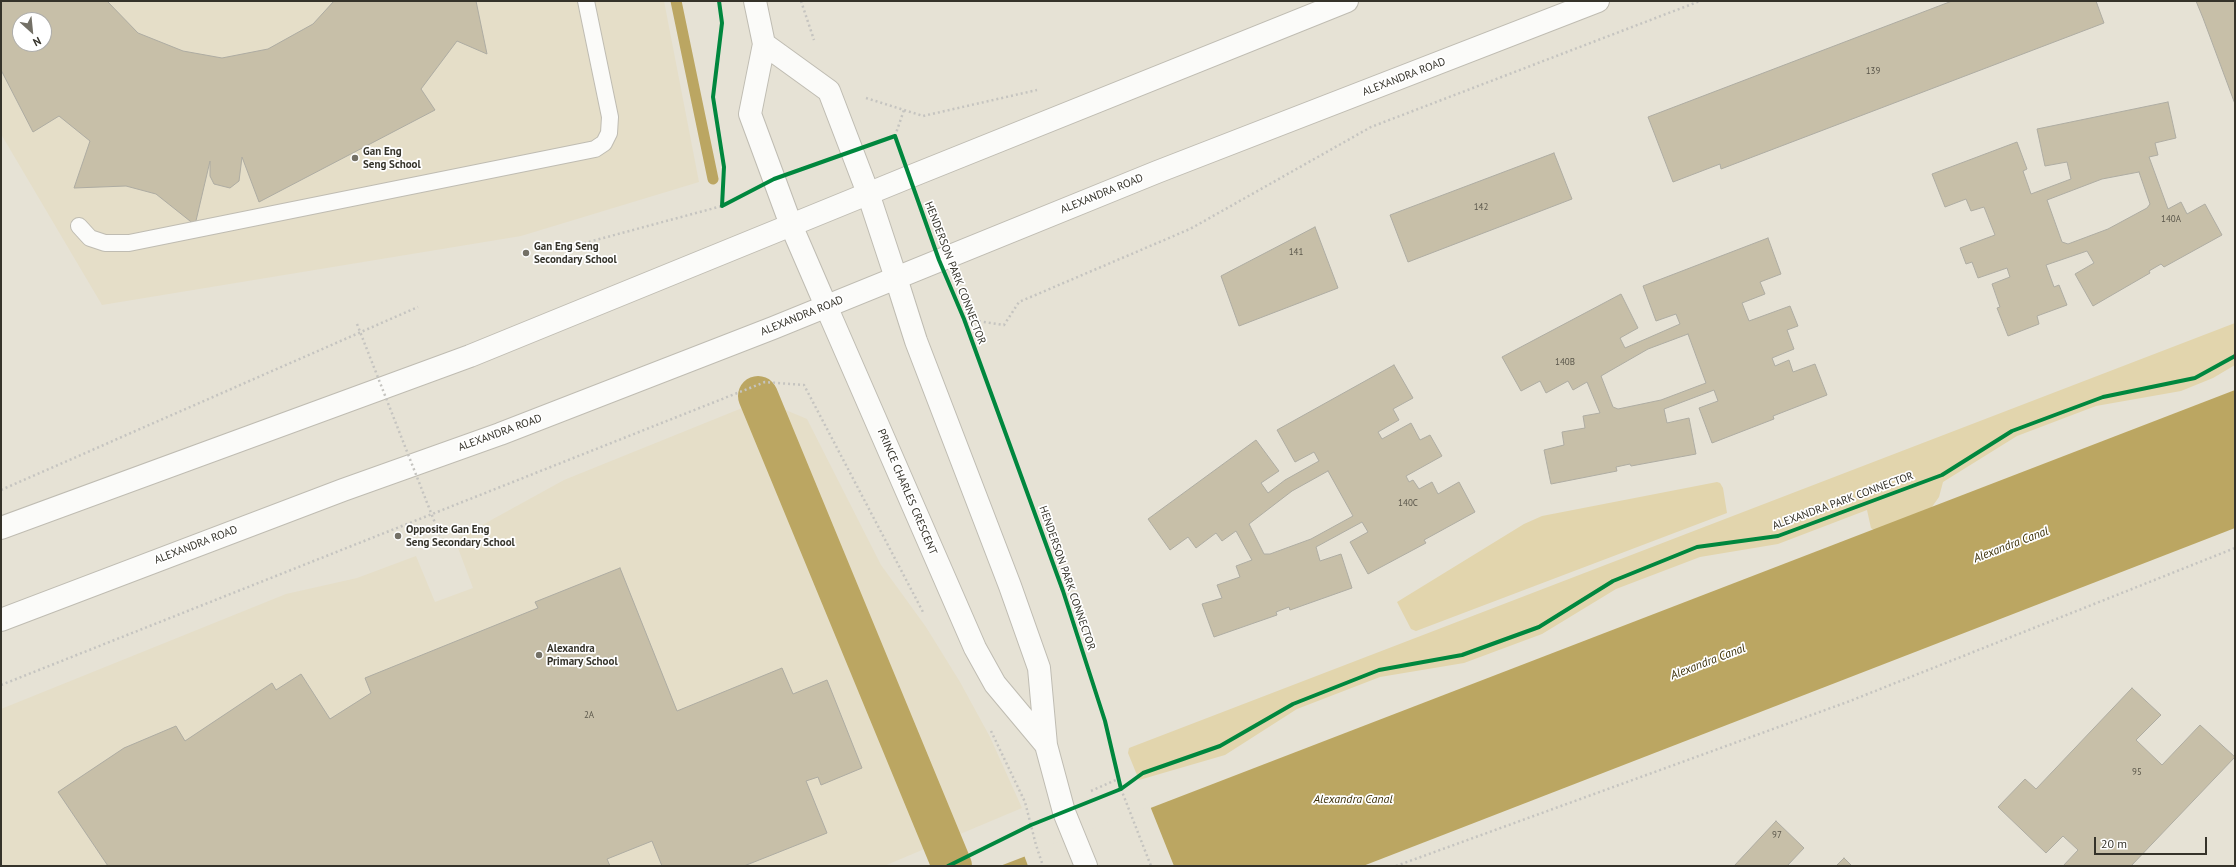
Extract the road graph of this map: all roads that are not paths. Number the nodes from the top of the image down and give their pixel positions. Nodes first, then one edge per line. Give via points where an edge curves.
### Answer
1 (586, 1) edge
2 (755, 1) edge
3 (1347, 1) edge
4 (1598, 1) edge
5 (764, 44) junction
6 (868, 193) junction
7 (791, 225) junction
8 (79, 226) dead end
9 (896, 278) junction
10 (826, 306) junction
11 (1, 528) edge
12 (1, 620) edge
13 (1046, 744) junction
14 (1086, 866) edge

1 - 8 lane via 610,116 610,133 604,143 595,150 129,243 105,243 90,238
2 - 5 main road
3 - 6 main road
4 - 9 main road, ALEXANDRA ROAD via 1157,172
5 - 6 main road, PRINCE CHARLES CRESCENT via 829,91
5 - 7 main road, PRINCE CHARLES CRESCENT via 750,114
6 - 7 main road
6 - 9 main road, PRINCE CHARLES CRESCENT
7 - 10 main road, PRINCE CHARLES CRESCENT
7 - 11 main road via 470,356
9 - 10 main road, ALEXANDRA ROAD
9 - 13 main road, PRINCE CHARLES CRESCENT via 916,341 1039,668
10 - 12 main road, ALEXANDRA ROAD via 500,434 343,490
10 - 13 main road, PRINCE CHARLES CRESCENT via 975,648 996,684
13 - 14 main road, PRINCE CHARLES CRESCENT via 1064,812

